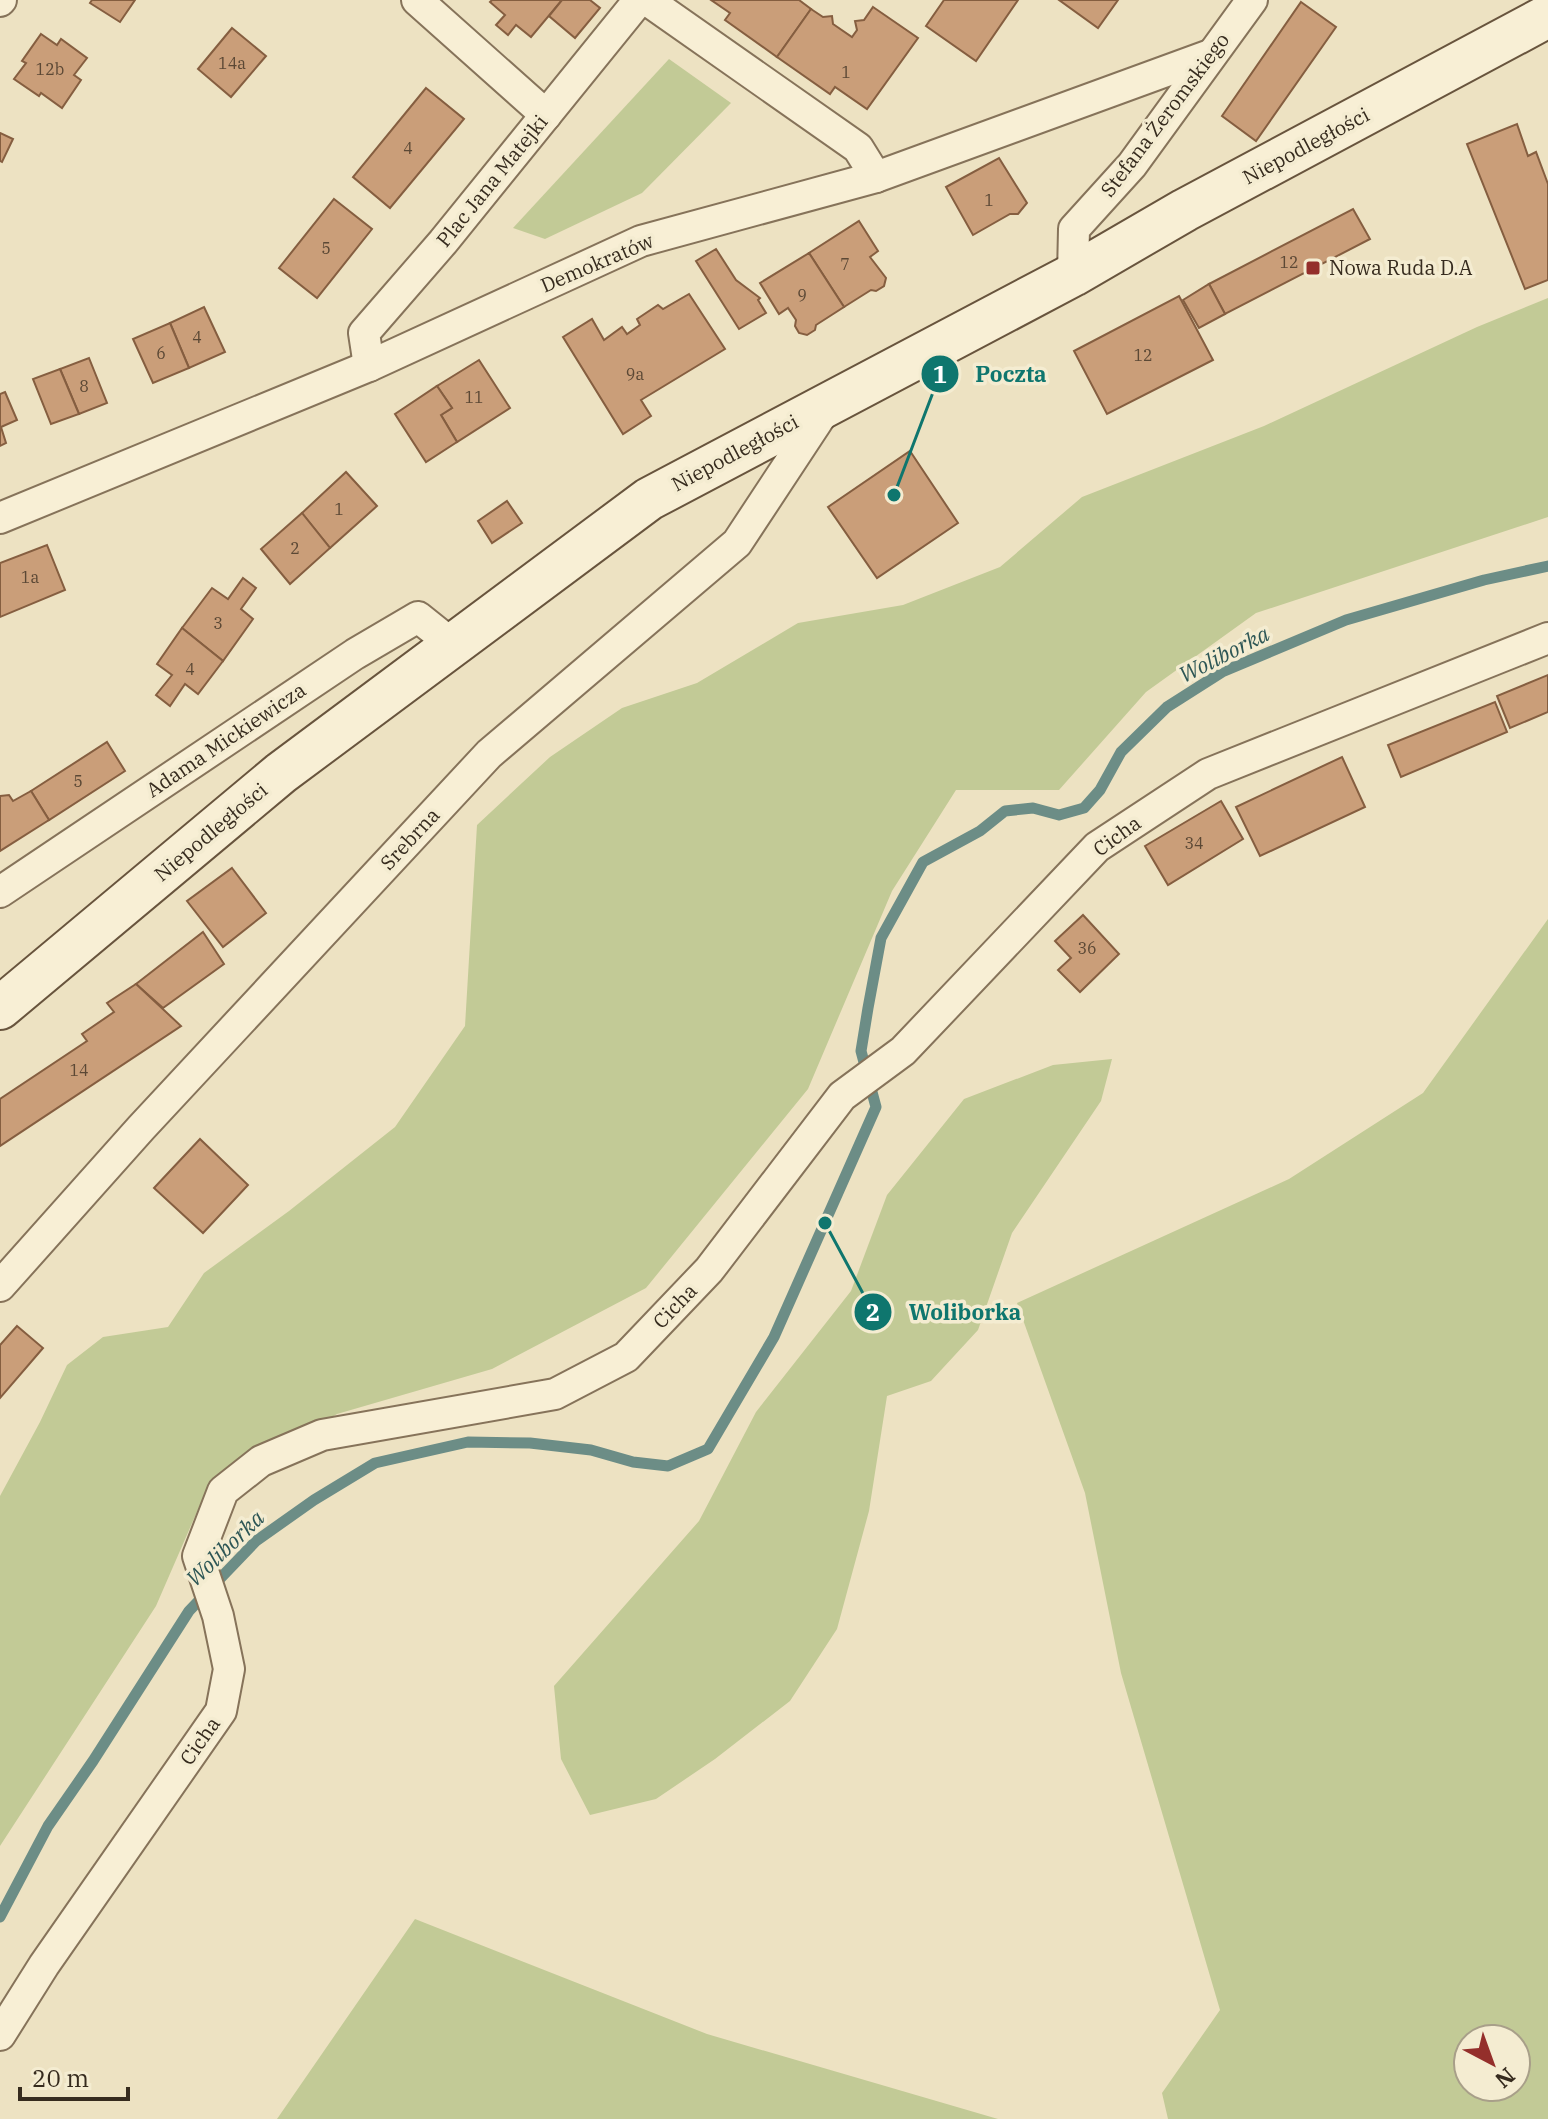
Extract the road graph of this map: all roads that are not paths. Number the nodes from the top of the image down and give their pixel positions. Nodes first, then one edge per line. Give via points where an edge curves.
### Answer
1 (417, 0) edge
2 (639, 0) edge
3 (647, 0) edge
4 (1252, 0) edge
5 (1548, 16) edge
6 (1210, 55) junction
7 (546, 115) junction
8 (876, 177) junction
9 (1073, 275) junction
10 (369, 366) junction
11 (828, 404) junction
12 (0, 518) edge
13 (1548, 638) edge
14 (453, 645) junction
15 (0, 892) edge
16 (0, 1008) edge
17 (0, 1286) edge
18 (0, 2035) edge

1 - 7 street
2 - 7 street, Plac Jana Matejki
3 - 8 street via 858,148
4 - 6 street, Stefana Żeromskiego
5 - 9 street, Niepodległości
6 - 8 street, Demokratów
6 - 9 street, Stefana Żeromskiego via 1132,165 1074,229
7 - 10 street, Plac Jana Matejki via 364,333
8 - 10 street, Demokratów via 641,241
9 - 11 street, Niepodległości
10 - 12 street, Demokratów
11 - 14 street, Niepodległości via 649,499
11 - 17 street, Srebrna via 737,543 489,754
13 - 18 street, Cicha via 1208,774 1097,847 903,1051 842,1096 709,1270 626,1357 555,1394 322,1435 261,1461 223,1491 198,1556 229,1669 221,1711
14 - 15 street, Adama Mickiewicza via 418,617
14 - 16 street, Niepodległości via 281,773

